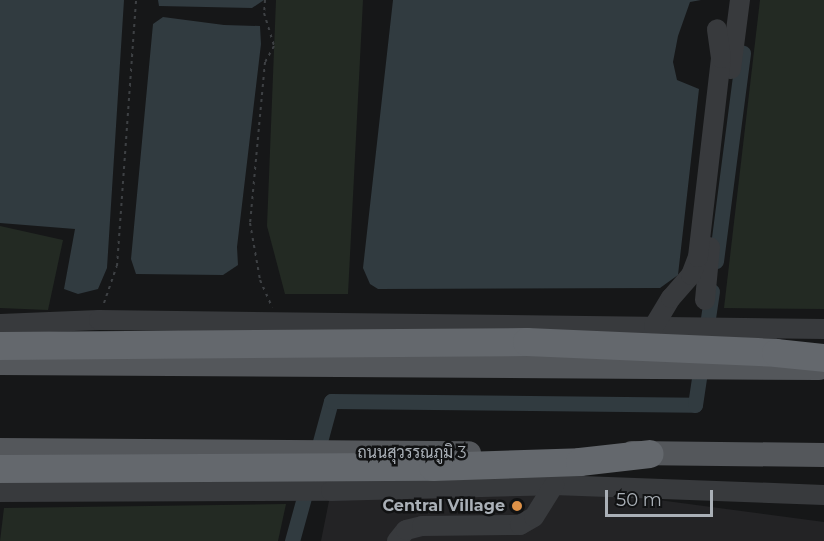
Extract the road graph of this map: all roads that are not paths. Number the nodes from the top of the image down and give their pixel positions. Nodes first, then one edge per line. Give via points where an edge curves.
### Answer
1 (740, 0) edge
2 (717, 29) dead end
3 (705, 300) dead end
4 (0, 324) edge
5 (654, 326) junction
6 (824, 329) edge
7 (0, 346) edge
8 (676, 348) junction
9 (723, 349) junction
10 (824, 358) edge
11 (0, 363) edge
12 (824, 368) edge
13 (0, 450) edge
14 (650, 454) joint
15 (824, 455) edge
16 (0, 469) edge
17 (284, 470) junction
18 (336, 471) junction
19 (554, 485) junction
20 (0, 493) edge
21 (824, 495) edge
22 (397, 541) edge

1 - 3 street
2 - 5 street via 721,58 698,257 691,275
4 - 5 street via 99,320
5 - 8 street
6 - 9 street
7 - 8 highway via 527,342
8 - 9 highway
8 - 11 main road
9 - 10 highway
9 - 12 main road
13 - 17 main road
14 - 15 main road
14 - 18 highway via 580,462
16 - 17 highway via 179,466
17 - 18 highway
17 - 20 street
18 - 19 street
19 - 21 street
19 - 22 street via 534,517 520,525 422,526 406,530

